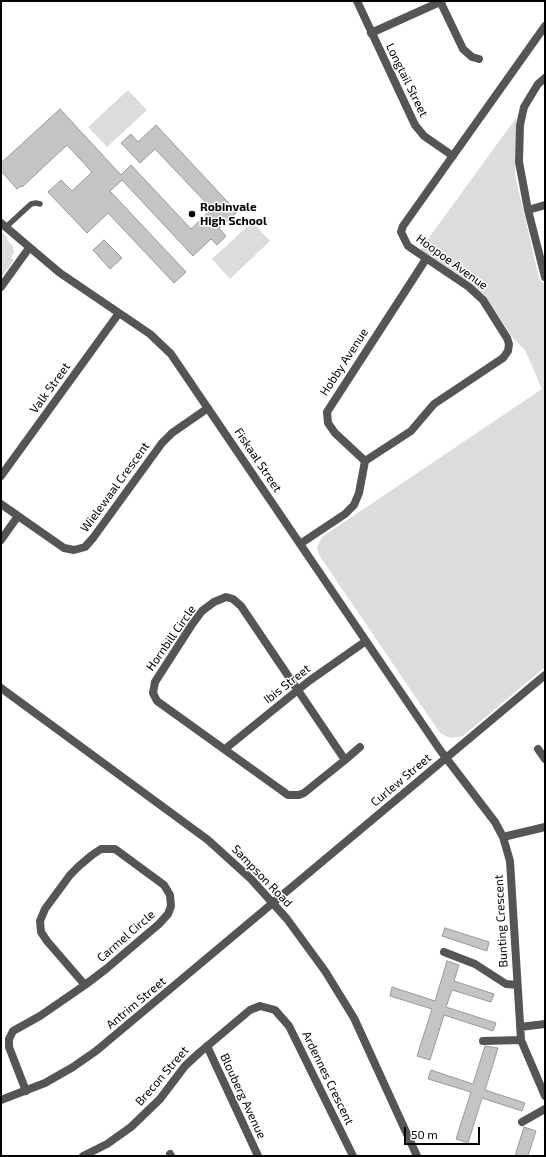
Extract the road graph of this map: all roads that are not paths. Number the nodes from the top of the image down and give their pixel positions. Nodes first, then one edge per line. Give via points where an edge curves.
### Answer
1 (357, 1) edge
2 (441, 1) edge
3 (545, 26) edge
4 (371, 33) junction
5 (479, 59) dead end
6 (545, 78) edge
7 (453, 156) junction
8 (40, 204) dead end
9 (545, 206) edge
10 (528, 210) junction
11 (4, 225) edge
12 (29, 248) junction
13 (426, 259) junction
14 (545, 277) edge
15 (1, 287) edge
16 (119, 313) junction
17 (208, 408) junction
18 (365, 461) junction
19 (1, 476) edge
20 (1, 504) edge
21 (18, 516) junction
22 (1, 540) edge
23 (300, 544) junction
24 (366, 641) junction
25 (545, 674) edge
26 (1, 688) edge
27 (297, 690) junction
28 (360, 747) dead end
29 (538, 749) dead end
30 (225, 750) junction
31 (446, 758) junction
32 (545, 759) edge
33 (345, 760) junction
34 (545, 827) edge
35 (503, 837) junction
36 (273, 904) junction
37 (444, 952) dead end
38 (84, 985) junction
39 (517, 985) junction
40 (278, 1013) joint
41 (545, 1024) edge
42 (520, 1028) junction
43 (521, 1040) junction
44 (483, 1041) dead end
45 (207, 1046) junction
46 (26, 1091) junction
47 (545, 1096) edge
48 (1, 1100) edge
49 (545, 1110) edge
50 (522, 1122) dead end
51 (84, 1156) edge
52 (258, 1156) edge
53 (353, 1156) edge
54 (417, 1156) edge

1 - 4 street, Longtail Street
2 - 4 street
2 - 5 street via 463,49 472,57
3 - 7 street, Hoopoe Avenue
4 - 7 street, Longtail Street via 418,129
6 - 10 street via 538,84 524,107 522,116 519,162
7 - 13 street, Hoopoe Avenue via 402,229 402,236 408,246
8 - 11 lane via 30,204
9 - 10 street
10 - 14 street
11 - 12 street, Fiskaal Street
12 - 15 street
12 - 16 street, Fiskaal Street via 60,274
13 - 18 street, Hobby Avenue via 327,412 328,423 335,433
13 - 18 street, Hoopoe Avenue via 480,297 507,338 509,347 503,358 434,404 411,431
16 - 17 street, Fiskaal Street via 165,347
16 - 19 street, Valk Street
17 - 21 street, Wielewaal Crescent via 162,443 85,547 74,550 64,548
17 - 23 street, Fiskaal Street
18 - 23 street via 354,505 345,514
20 - 21 street, Wielewaal Crescent
21 - 22 street
23 - 24 street, Fiskaal Street
24 - 27 street, Ibis Street
24 - 31 street, Fiskaal Street
25 - 31 street, Curlew Street
26 - 36 street, Sampson Road via 198,832 251,879
27 - 30 street, Ibis Street
27 - 30 street, Hornbill Circle via 236,601 226,597 202,611 155,682 153,693 157,701
27 - 33 street, Hornbill Circle
28 - 33 street, Hornbill Circle
29 - 32 street
30 - 33 street, Hornbill Circle via 282,792 293,796 304,793
31 - 35 street, Bunting Crescent via 495,822
31 - 36 street, Curlew Street
34 - 35 street
35 - 39 street, Bunting Crescent via 510,861
36 - 46 street, Antrim Street via 96,1051 62,1073
36 - 54 street, Sampson Road via 310,948 340,994 366,1041
37 - 39 street via 475,964 506,984
38 - 38 street, Carmel Circle via 159,924 171,906 169,892 164,885 114,850 101,849 79,866 70,875 40,921 41,932 47,941
38 - 46 street, Carmel Circle via 40,1016 16,1028 10,1035 9,1047
39 - 42 street, Bunting Crescent
40 - 45 street, Brecon Street via 266,1007 250,1010
40 - 53 street, Ardennes Crescent via 291,1030
41 - 42 street
42 - 43 street, Bunting Crescent
43 - 44 street
43 - 47 street, Bunting Crescent
45 - 51 street, Brecon Street via 191,1060 142,1118 119,1136
45 - 52 street, Blouberg Avenue
46 - 48 street, Antrim Street
49 - 50 street

